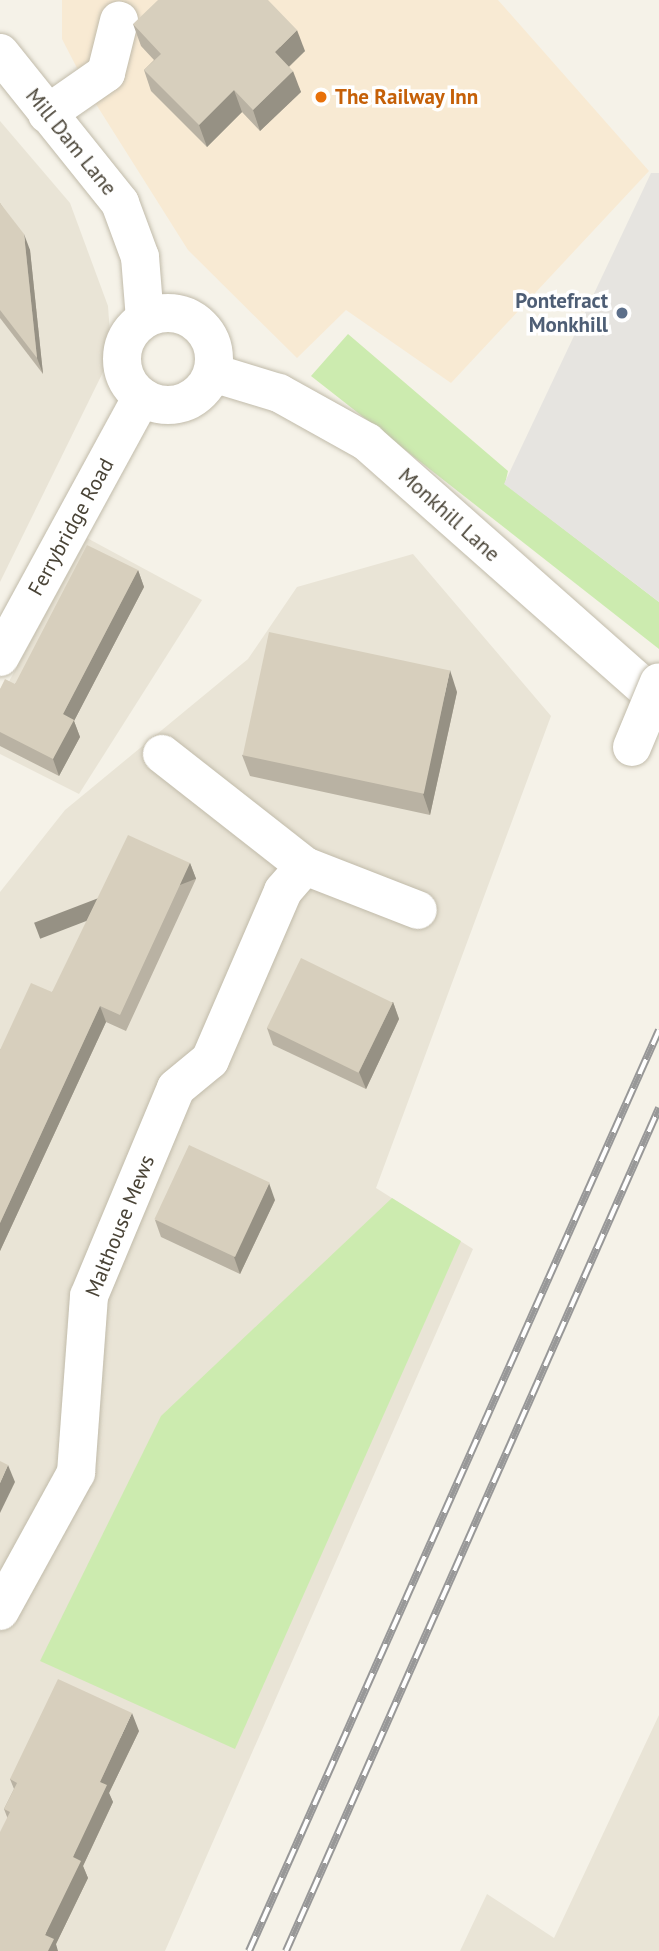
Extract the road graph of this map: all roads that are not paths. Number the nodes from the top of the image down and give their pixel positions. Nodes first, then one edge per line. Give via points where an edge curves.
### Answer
1 (118, 21) dead end
2 (0, 53) edge
3 (47, 114) junction
4 (145, 319) junction
5 (213, 373) junction
6 (142, 397) junction
7 (0, 657) edge
8 (659, 682) edge
9 (659, 699) edge
10 (632, 747) dead end
11 (162, 754) dead end
12 (305, 866) junction
13 (418, 910) dead end
14 (0, 1611) edge

1 - 3 street via 106,74
2 - 3 street, Mill Dam Lane
3 - 4 street, Mill Dam Lane via 120,203 140,257
4 - 5 street via 175,313 203,328 215,357
4 - 6 street via 126,340 122,355 128,384
5 - 6 street via 206,387 180,404 165,406
5 - 9 street, Monkhill Lane via 279,393 367,442
6 - 7 street, Ferrybridge Road
8 - 10 street, bridge
11 - 12 street
12 - 13 street
12 - 14 street, Malthouse Mews via 283,891 210,1060 176,1087 94,1285 76,1472

